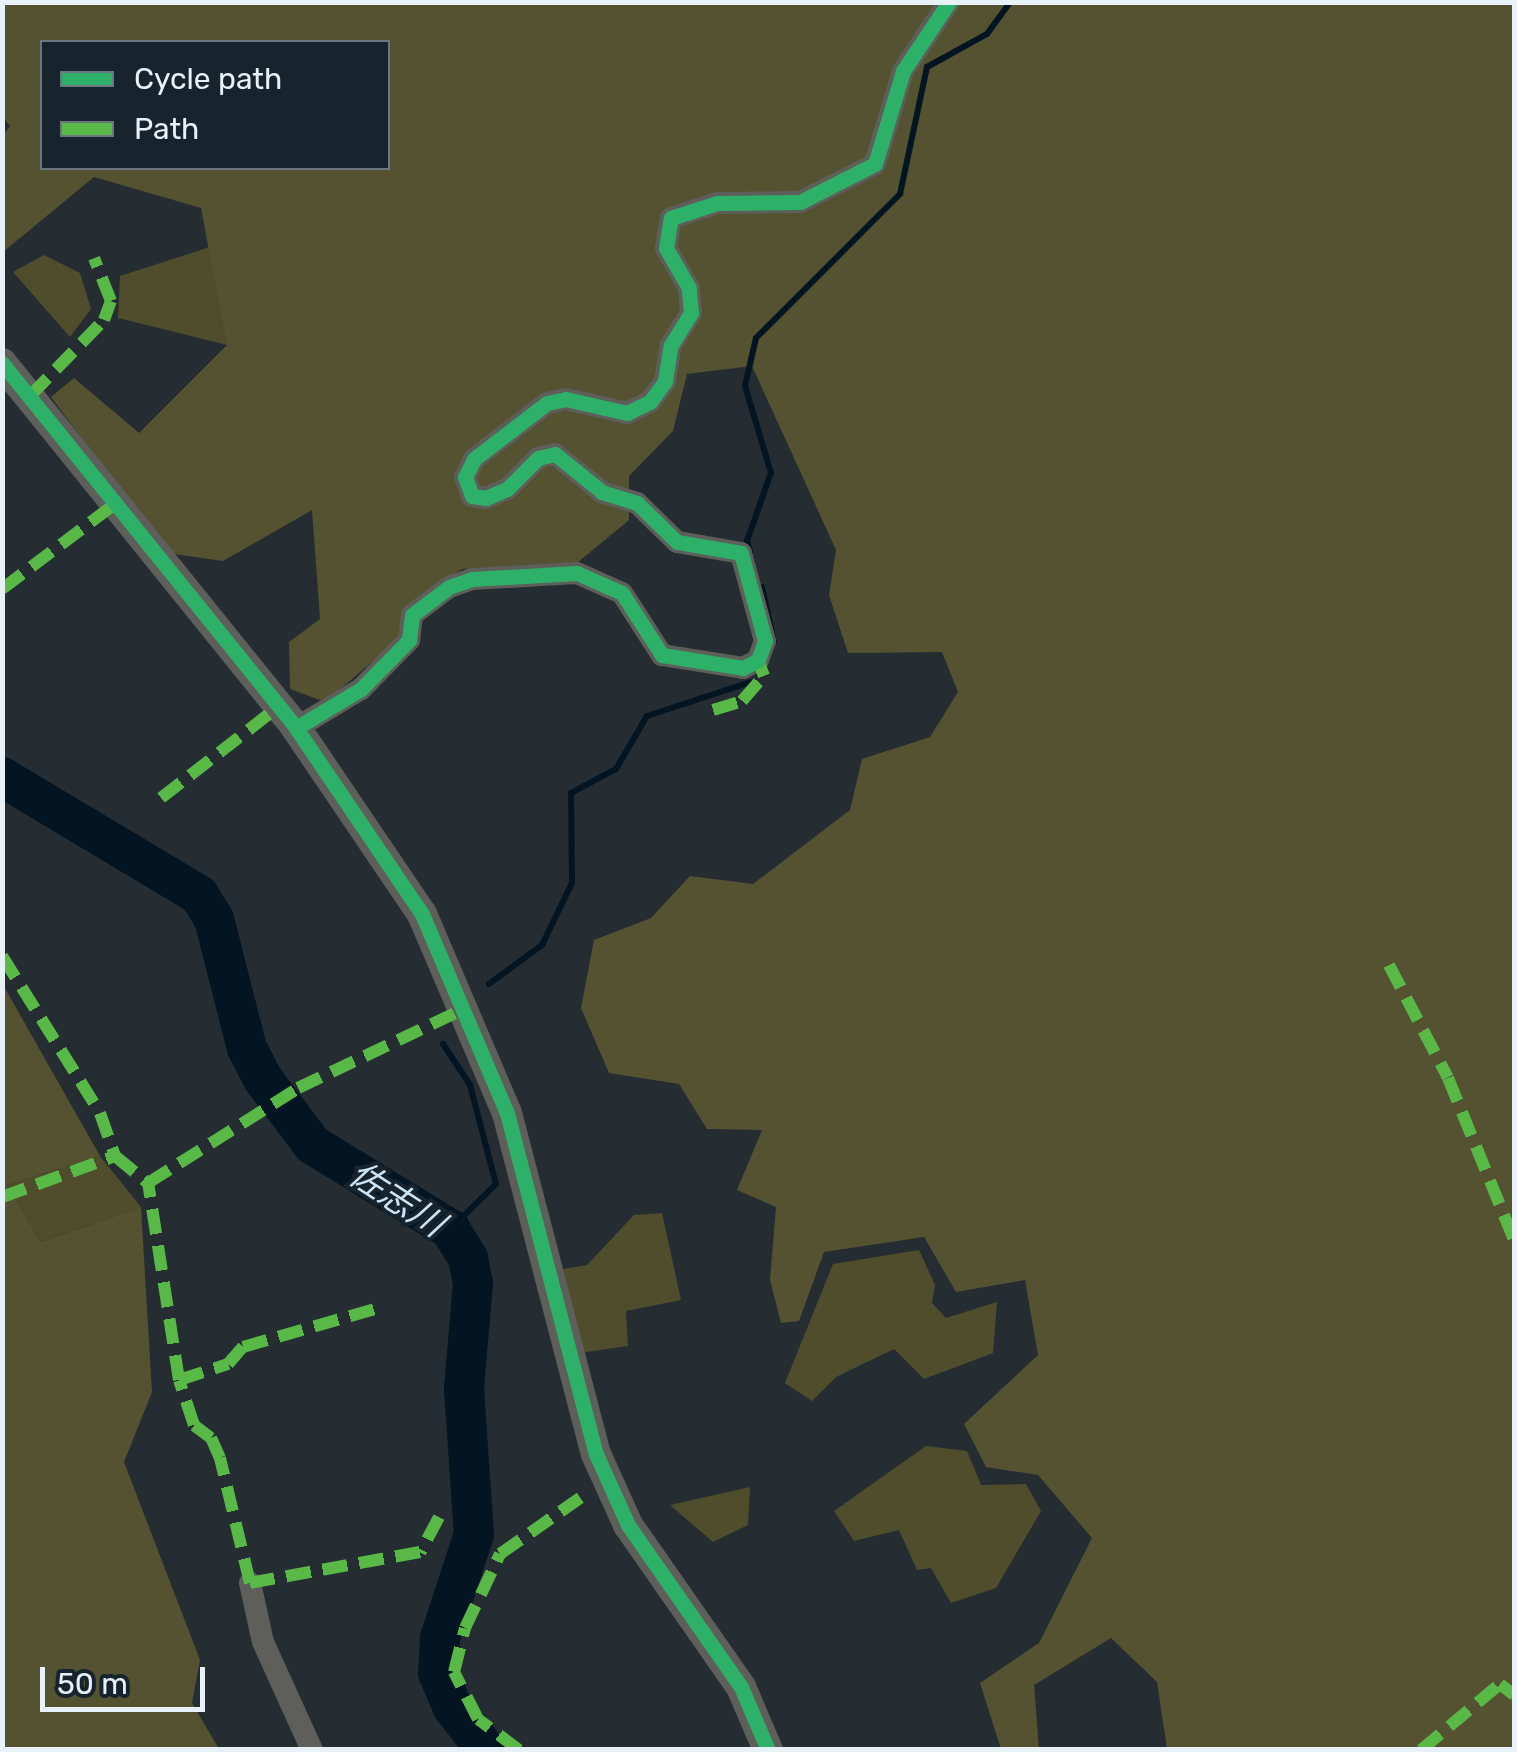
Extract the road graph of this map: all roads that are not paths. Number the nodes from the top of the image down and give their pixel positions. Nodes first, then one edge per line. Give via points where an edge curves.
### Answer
1 (949, 2) edge
2 (2, 363) edge
3 (296, 728) junction
4 (250, 1583) dead end
5 (312, 1750) edge
6 (768, 1750) edge

1 - 3 street via 903,70 875,164 800,202 717,202 671,218 666,248 690,288 691,313 650,402 627,413 566,399 547,403 474,459 465,476 472,496 486,498 507,489 538,458 555,454 602,492 637,503 677,542 741,553 764,642 758,660 743,668 662,656 622,593 577,572 472,579 412,615 408,640 361,689
2 - 3 street
3 - 6 street via 422,914 466,1008 508,1113 596,1454 628,1525 741,1687
4 - 5 street via 262,1642

